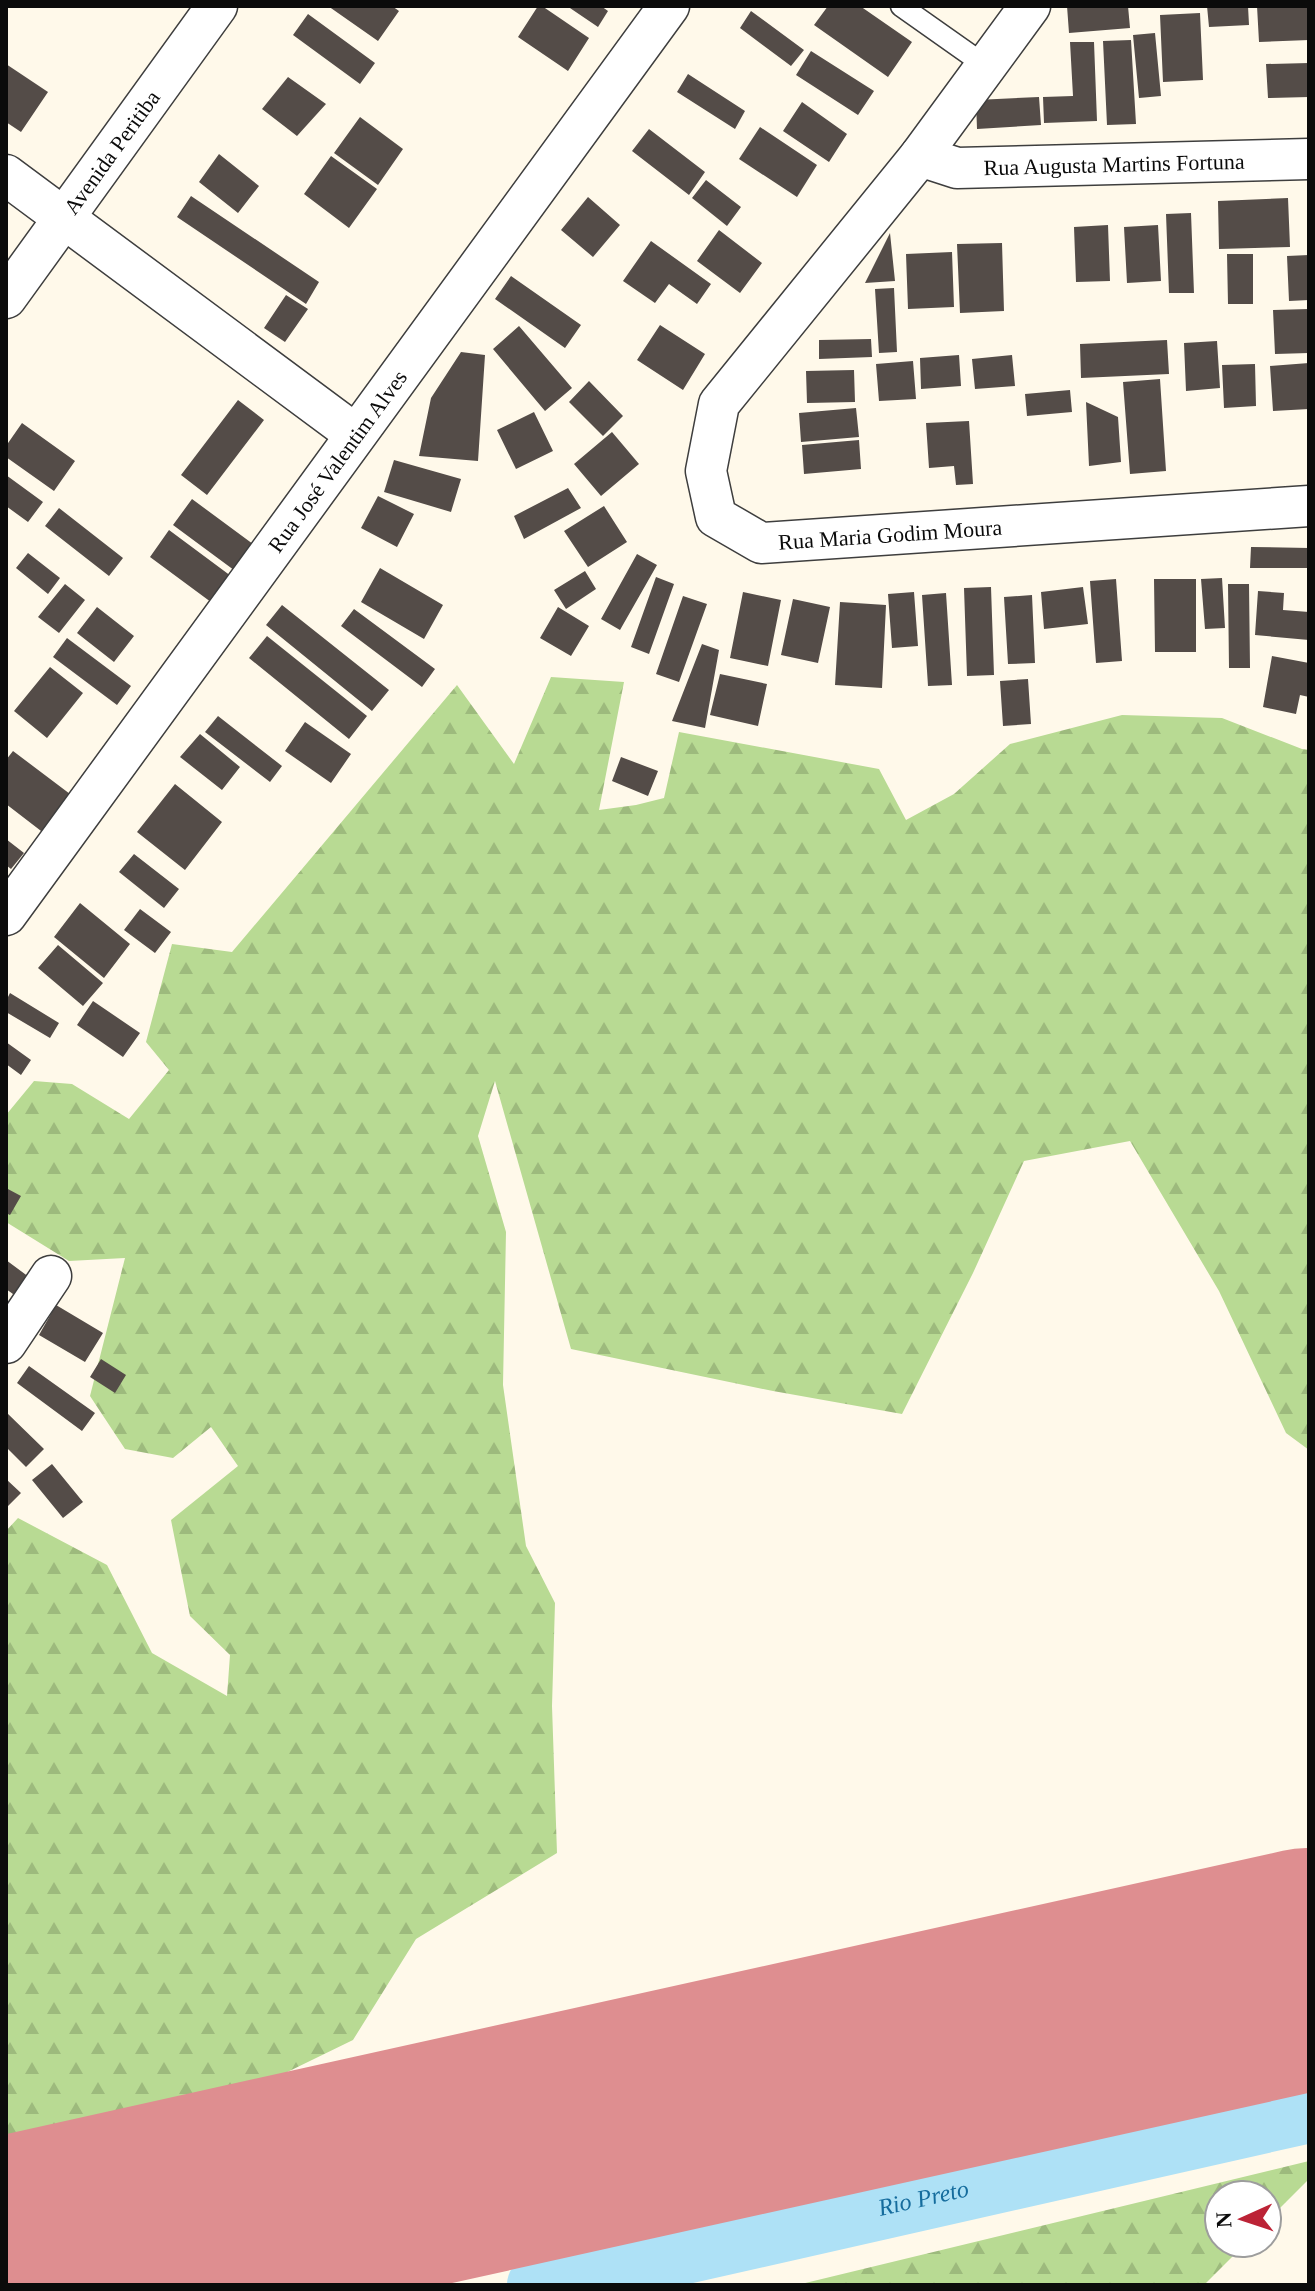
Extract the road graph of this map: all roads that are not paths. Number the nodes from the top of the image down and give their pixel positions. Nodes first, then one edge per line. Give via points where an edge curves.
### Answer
1 (217, 6) edge
2 (669, 6) edge
3 (901, 6) edge
4 (1030, 6) edge
5 (986, 66) junction
6 (920, 156) junction
7 (1309, 159) edge
8 (6, 175) edge
9 (63, 217) junction
10 (6, 298) edge
11 (355, 434) junction
12 (1309, 506) edge
13 (6, 915) edge
14 (51, 1276) dead end
15 (6, 1343) edge

1 - 9 street, Avenida Peritiba
2 - 11 street, Rua José Valentim Alves
3 - 5 lane
4 - 5 street, Rua Maria Godim Moura
5 - 6 street, Rua Maria Godim Moura
6 - 7 street, Rua Augusta Martins Fortuna via 957,168
6 - 12 street, Rua Maria Godim Moura via 719,404 706,471 716,517 761,543
8 - 9 street
9 - 10 street, Avenida Peritiba
9 - 11 street
11 - 13 street, Rua José Valentim Alves
14 - 15 street

